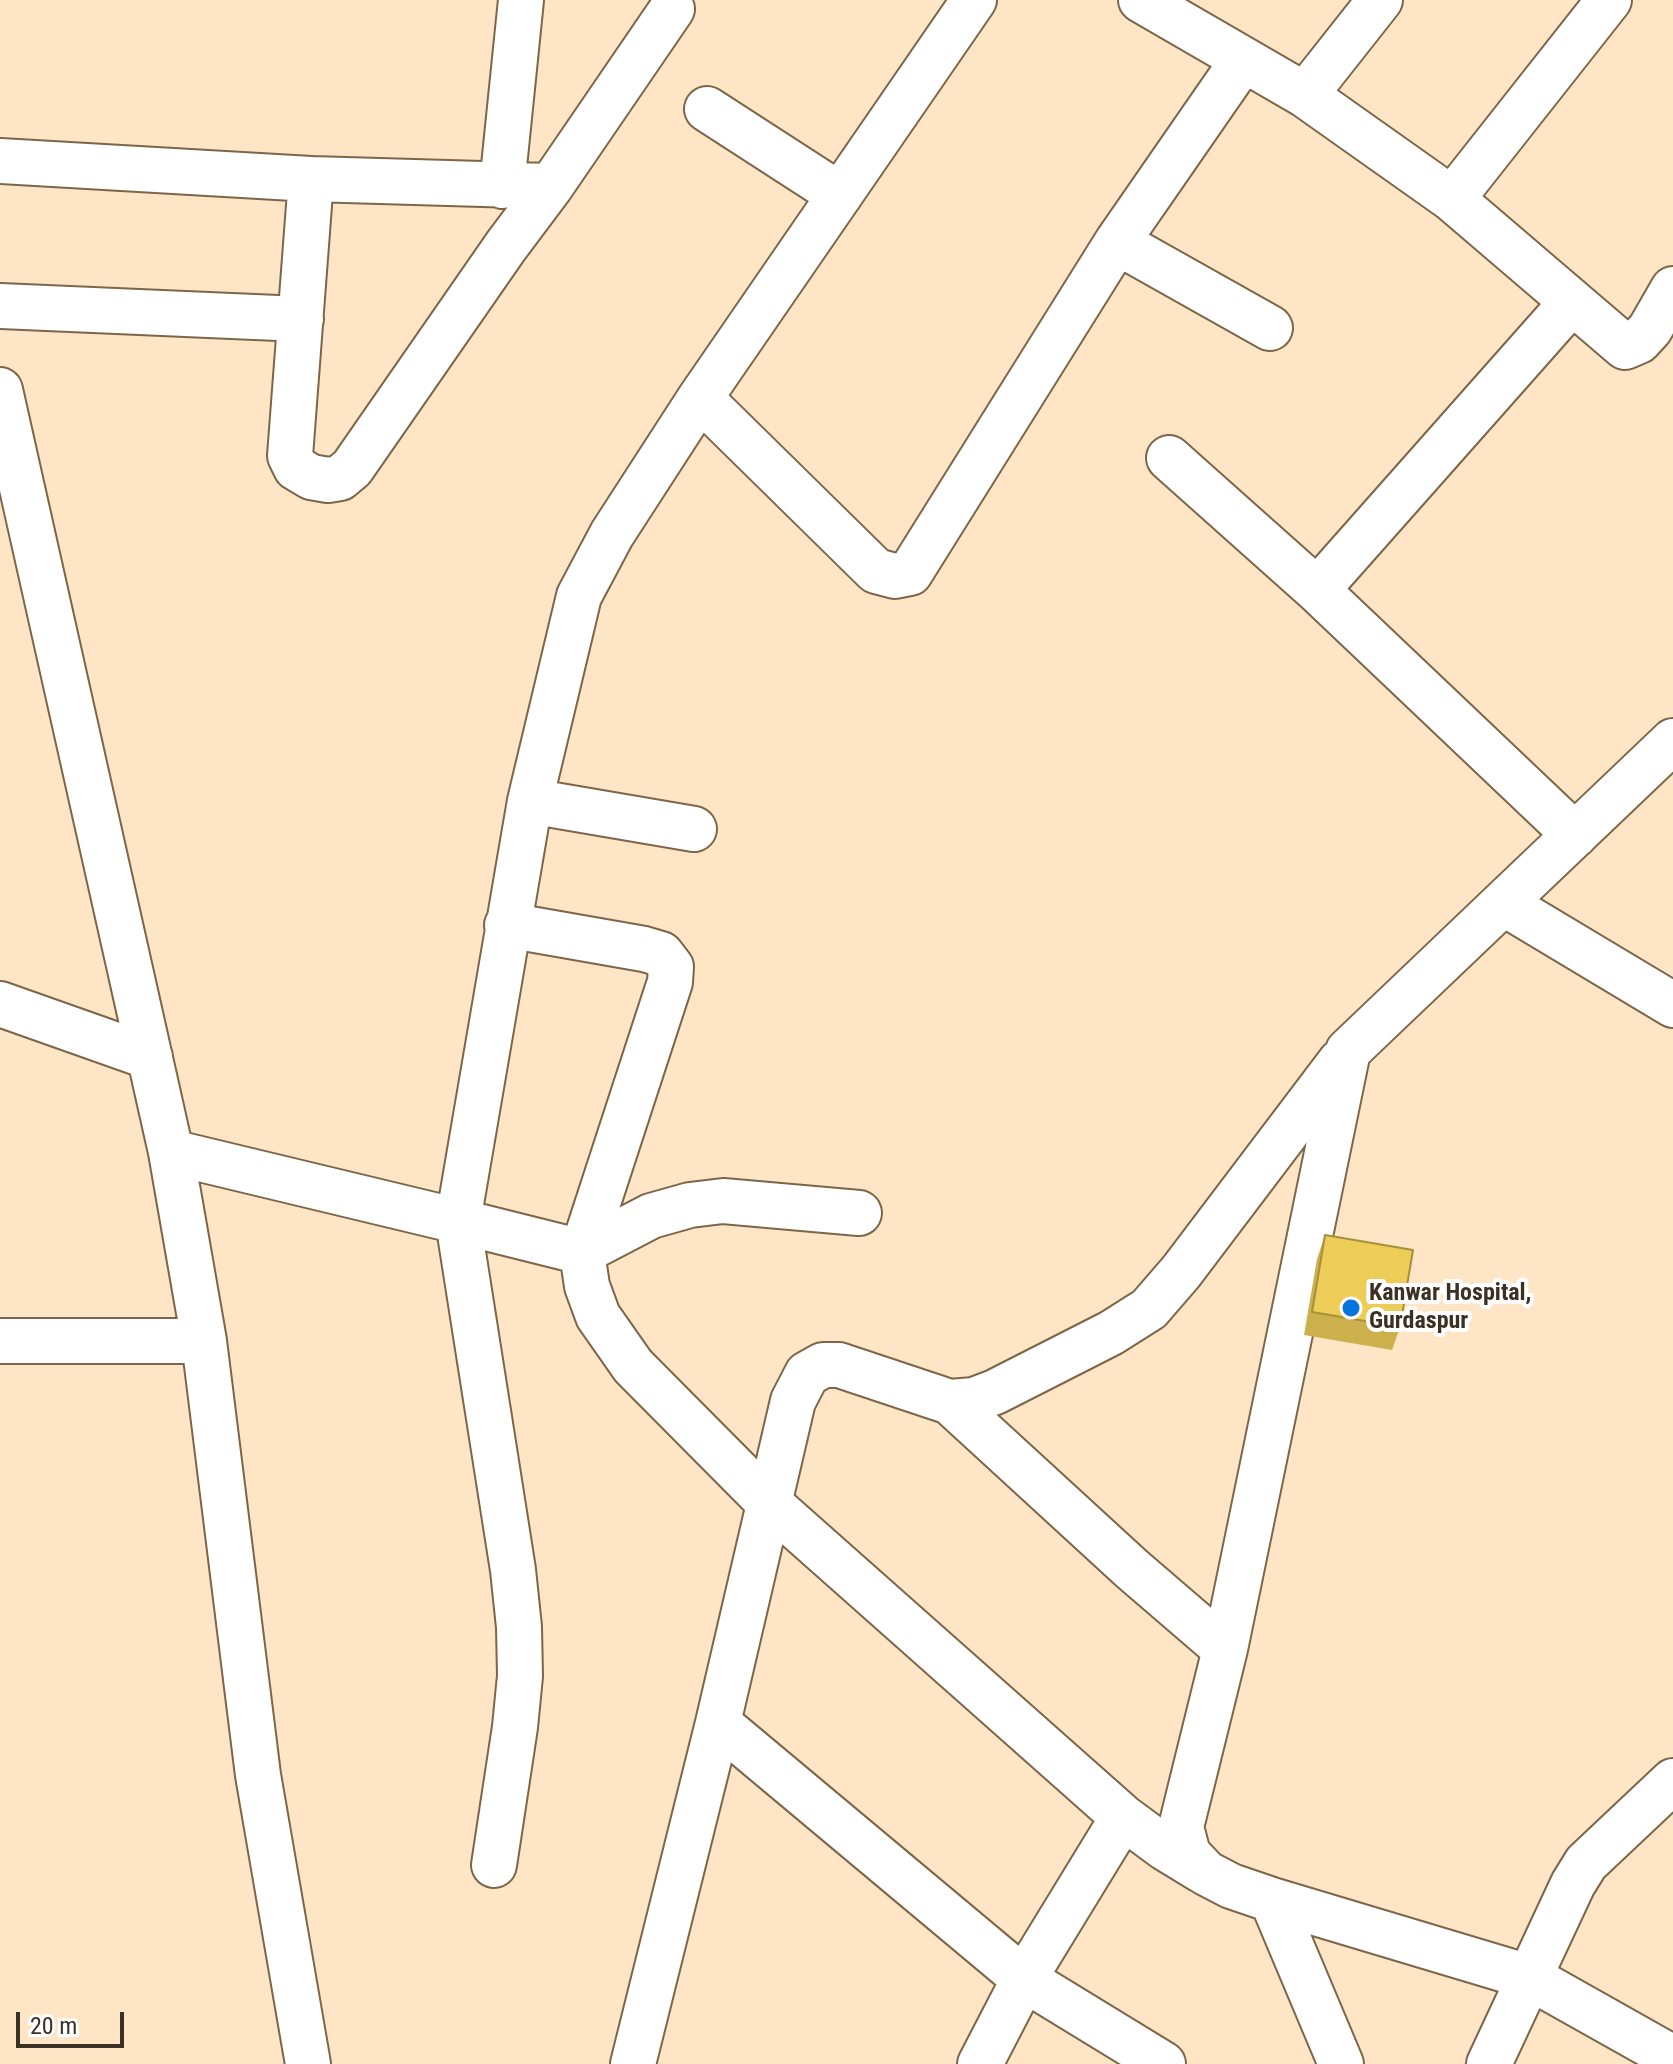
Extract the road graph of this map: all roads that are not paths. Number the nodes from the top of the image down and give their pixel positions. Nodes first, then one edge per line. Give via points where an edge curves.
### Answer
1 (521, 0) edge
2 (974, 0) edge
3 (1380, 0) edge
4 (1609, 0) edge
5 (1157, 4) edge
6 (672, 9) dead end
7 (1243, 60) junction
8 (1305, 95) junction
9 (707, 109) dead end
10 (0, 161) edge
11 (311, 179) junction
12 (502, 186) junction
13 (551, 186) junction
14 (840, 195) junction
15 (1452, 199) junction
16 (1117, 242) junction
17 (1673, 289) edge
18 (1572, 302) junction
19 (0, 306) edge
20 (301, 319) junction
21 (1270, 328) dead end
22 (0, 390) edge
23 (700, 398) junction
24 (1169, 458) dead end
25 (1317, 590) junction
26 (1673, 741) edge
27 (530, 801) junction
28 (694, 829) dead end
29 (1575, 835) junction
30 (1503, 903) junction
31 (507, 925) junction
32 (0, 1004) edge
33 (1673, 1005) edge
34 (1348, 1051) junction
35 (150, 1057) junction
36 (171, 1152) junction
37 (859, 1213) dead end
38 (458, 1221) junction
39 (582, 1252) junction
40 (0, 1341) edge
41 (204, 1341) junction
42 (950, 1402) junction
43 (769, 1503) junction
44 (1225, 1649) junction
45 (718, 1723) junction
46 (1673, 1781) edge
47 (1123, 1817) junction
48 (494, 1865) dead end
49 (1206, 1873) junction
50 (1272, 1900) junction
51 (1529, 1977) junction
52 (1024, 1979) junction
53 (1673, 2058) edge
54 (308, 2064) edge
55 (633, 2064) edge
56 (980, 2064) edge
57 (1163, 2064) edge
58 (1341, 2064) edge
59 (1489, 2064) edge

1 - 12 street
2 - 14 street
3 - 8 street
4 - 15 street
5 - 7 street
6 - 13 street
7 - 8 street
7 - 16 street
8 - 15 street
9 - 14 street
10 - 11 street
11 - 12 street
11 - 20 street
12 - 13 street
13 - 20 street via 340,478 311,477 296,468 290,456
14 - 23 street
15 - 18 street
16 - 21 street
16 - 23 street via 910,573 876,571
17 - 18 street via 1650,329 1625,347
18 - 25 street
19 - 20 street
22 - 35 street
23 - 27 street via 612,534 579,596
24 - 25 street
25 - 29 street
26 - 29 street
27 - 28 street
27 - 31 street
29 - 30 street
30 - 33 street
30 - 34 street
31 - 38 street
31 - 39 street via 644,949 661,954 671,967
32 - 35 street
34 - 42 street via 1149,1309 995,1392
34 - 44 street
35 - 36 street
36 - 38 street
36 - 41 street
37 - 39 street via 723,1201 690,1205 651,1216
38 - 39 street
38 - 48 street via 519,1627 515,1727
39 - 43 street via 598,1316 633,1366
40 - 41 street
41 - 54 street via 258,1775
42 - 43 street via 839,1365 823,1365 807,1374 793,1401
42 - 44 street
43 - 45 street
43 - 47 street
44 - 49 street via 1181,1827 1188,1854
45 - 52 street
45 - 55 street
46 - 51 street via 1586,1863
47 - 49 street
47 - 52 street
49 - 50 street
50 - 51 street
50 - 58 street
51 - 53 street
51 - 59 street
52 - 56 street
52 - 57 street

